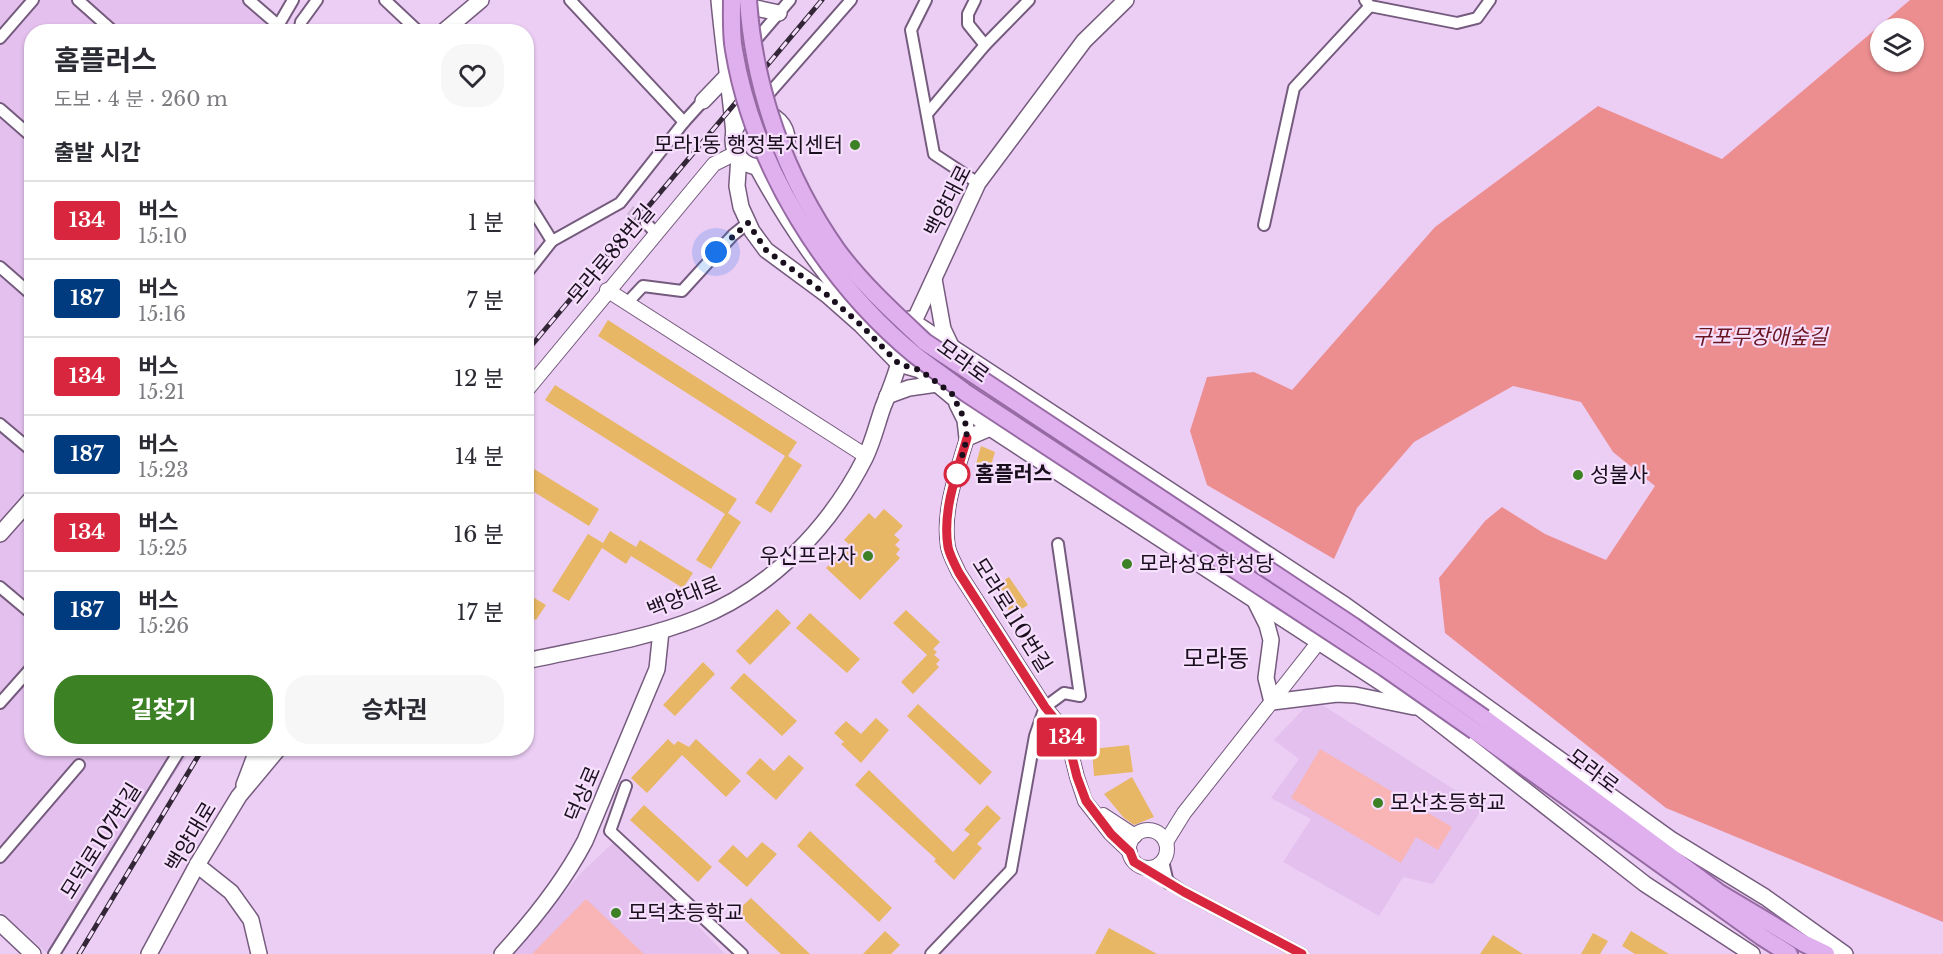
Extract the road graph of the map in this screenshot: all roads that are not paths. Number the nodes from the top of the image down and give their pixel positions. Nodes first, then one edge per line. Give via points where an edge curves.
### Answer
1 (33, 0) edge
2 (78, 0) edge
3 (249, 0) edge
4 (293, 0) edge
5 (316, 0) edge
6 (385, 0) edge
7 (481, 0) edge
8 (570, 0) edge
9 (719, 0) edge
10 (732, 0) edge
11 (790, 0) edge
12 (851, 0) edge
13 (926, 0) edge
14 (975, 0) edge
15 (1029, 0) edge
16 (1126, 0) edge
17 (1490, 0) edge
18 (750, 2) edge
19 (1367, 3) edge
20 (779, 13) junction
21 (105, 24) edge
22 (272, 24) edge
23 (278, 24) edge
24 (301, 24) edge
25 (410, 24) edge
26 (452, 24) edge
27 (0, 38) edge
28 (753, 42) junction
29 (985, 45) junction
30 (728, 75) junction
31 (766, 97) junction
32 (732, 100) junction
33 (703, 101) junction
34 (0, 109) edge
35 (927, 114) junction
36 (769, 115) junction
37 (684, 122) junction
38 (24, 130) edge
39 (734, 134) junction
40 (786, 149) junction
41 (737, 155) junction
42 (758, 167) junction
43 (978, 183) junction
44 (620, 203) junction
45 (630, 210) tunnel mouth
46 (534, 212) edge
47 (748, 223) junction
48 (1264, 225) dead end
49 (552, 241) junction
50 (534, 264) edge
51 (0, 267) edge
52 (933, 279) junction
53 (24, 289) edge
54 (607, 290) junction
55 (627, 303) junction
56 (913, 323) junction
57 (952, 348) junction
58 (900, 357) junction
59 (534, 381) edge
60 (938, 384) junction
61 (952, 394) junction
62 (887, 396) junction
63 (1049, 412) junction
64 (0, 424) edge
65 (990, 428) junction
66 (967, 438) junction
67 (24, 444) edge
68 (866, 456) junction
69 (1036, 457) junction
70 (24, 507) edge
71 (0, 534) edge
72 (1058, 544) dead end
73 (0, 587) edge
74 (1255, 601) junction
75 (1345, 605) junction
76 (24, 607) edge
77 (661, 631) junction
78 (1319, 643) junction
79 (534, 659) edge
80 (24, 676) edge
81 (1272, 702) junction
82 (0, 703) edge
83 (1045, 707) junction
84 (1420, 708) junction
85 (1479, 724) junction
86 (176, 756) edge
87 (255, 756) edge
88 (272, 756) edge
89 (79, 765) dead end
90 (626, 786) dead end
91 (239, 796) junction
92 (1086, 801) junction
93 (1184, 813) junction
94 (1155, 832) junction
95 (1135, 836) junction
96 (1166, 842) junction
97 (1130, 852) junction
98 (0, 857) edge
99 (1163, 861) junction
100 (197, 865) junction
101 (1148, 868) junction
102 (1168, 883) junction
103 (0, 923) edge
104 (33, 954) edge
105 (54, 954) edge
106 (149, 954) edge
107 (259, 954) edge
108 (502, 954) edge
109 (742, 954) edge
110 (931, 954) edge
111 (1302, 954) edge
112 (1752, 954) edge
113 (1789, 954) edge
114 (1826, 954) edge
115 (1845, 954) edge

1 - 27 street
2 - 21 street
3 - 22 street
4 - 23 street
5 - 24 street
6 - 25 street
7 - 26 main road
8 - 37 street
9 - 30 main road
10 - 85 highway, 모라로, bridge via 734,50 749,111 770,163 821,255 870,312 914,354 966,393 1385,668
11 - 20 street
12 - 31 street
13 - 35 street via 911,30
14 - 29 street via 968,24
15 - 29 street
16 - 43 main road, 백양대로 via 1084,41
17 - 19 street via 1477,18 1457,23
18 - 20 main road
18 - 28 main road
18 - 85 highway, 모라로, bridge via 756,70 784,155 805,199 838,250 883,303 925,342 1353,626
19 - 48 street via 1294,88
20 - 28 street
28 - 31 main road
29 - 35 street
30 - 32 main road
30 - 33 main road
31 - 36 main road
32 - 33 main road
32 - 39 main road
33 - 37 street
34 - 38 street
35 - 43 street via 934,154
36 - 39 main road via 748,117
36 - 40 main road via 785,130
37 - 44 street
39 - 41 main road
40 - 42 main road via 775,163
40 - 56 main road, 모라로 via 797,182 832,235 879,291
41 - 42 main road
41 - 47 main road, 모라로 via 737,186
41 - 54 street, 모라로88번길 via 714,164 651,228
42 - 58 main road, 모라로 via 832,284
43 - 52 main road, 백양대로
44 - 45 street
44 - 49 street
46 - 49 street
47 - 55 street via 682,291 644,286
47 - 58 main road, 모라로 via 766,250
49 - 50 street
51 - 53 street
52 - 56 main road, 백양대로
52 - 57 main road via 943,329
54 - 55 street
54 - 59 street, 모라로88번길
55 - 68 street
56 - 57 main road, 모라로
56 - 58 main road, 백양대로
57 - 63 main road, 모라로
58 - 60 main road, 모라로
58 - 62 main road, 백양대로
60 - 61 main road, 모라로
60 - 62 main road
61 - 65 main road, 모라로
61 - 66 main road via 965,420
62 - 68 main road, 백양대로
63 - 69 main road via 1057,432 1056,445 1042,458
63 - 75 main road, 모라로
64 - 67 street
65 - 66 main road
65 - 69 main road, 모라로
66 - 83 street, 모라로110번길 via 948,504 949,549 959,573
68 - 77 main road, 백양대로 via 807,542 764,581 727,605
69 - 74 main road, 모라로
70 - 71 main road
72 - 83 street, 모라로110번길 via 1080,696 1064,693
73 - 76 street
74 - 78 main road, 모라로
74 - 81 main road via 1271,640 1266,678
75 - 78 street
75 - 115 main road, 모라로 via 1672,840 1765,897
77 - 79 main road, 백양대로
77 - 108 main road, 덕상로 via 657,669 585,841 552,895
78 - 81 street
78 - 84 main road, 모라로
80 - 82 street
81 - 84 main road via 1337,694
81 - 93 street
83 - 92 street, 모라로110번길 via 1066,733
83 - 110 street via 1035,736 1011,870
84 - 112 main road, 모라로 via 1645,884
85 - 113 highway, 모라로
85 - 114 highway, 모라로 via 1718,892
86 - 105 street, 모덕로107번길
87 - 91 main road
88 - 91 main road, 백양대로
89 - 98 street
90 - 109 street, 덕상로 via 610,831
91 - 100 main road, 백양대로
92 - 95 street
92 - 97 street, 모라로110번길
93 - 94 street
93 - 96 street
94 - 95 street via 1142,831
94 - 96 street
95 - 97 street
96 - 99 street
97 - 101 street, 모라로110번길 via 1137,864
99 - 101 street
99 - 102 street
100 - 106 main road, 백양대로
100 - 107 main road via 231,892 251,920
101 - 102 street, 모라로110번길
102 - 111 street, 모라로110번길
103 - 104 main road

